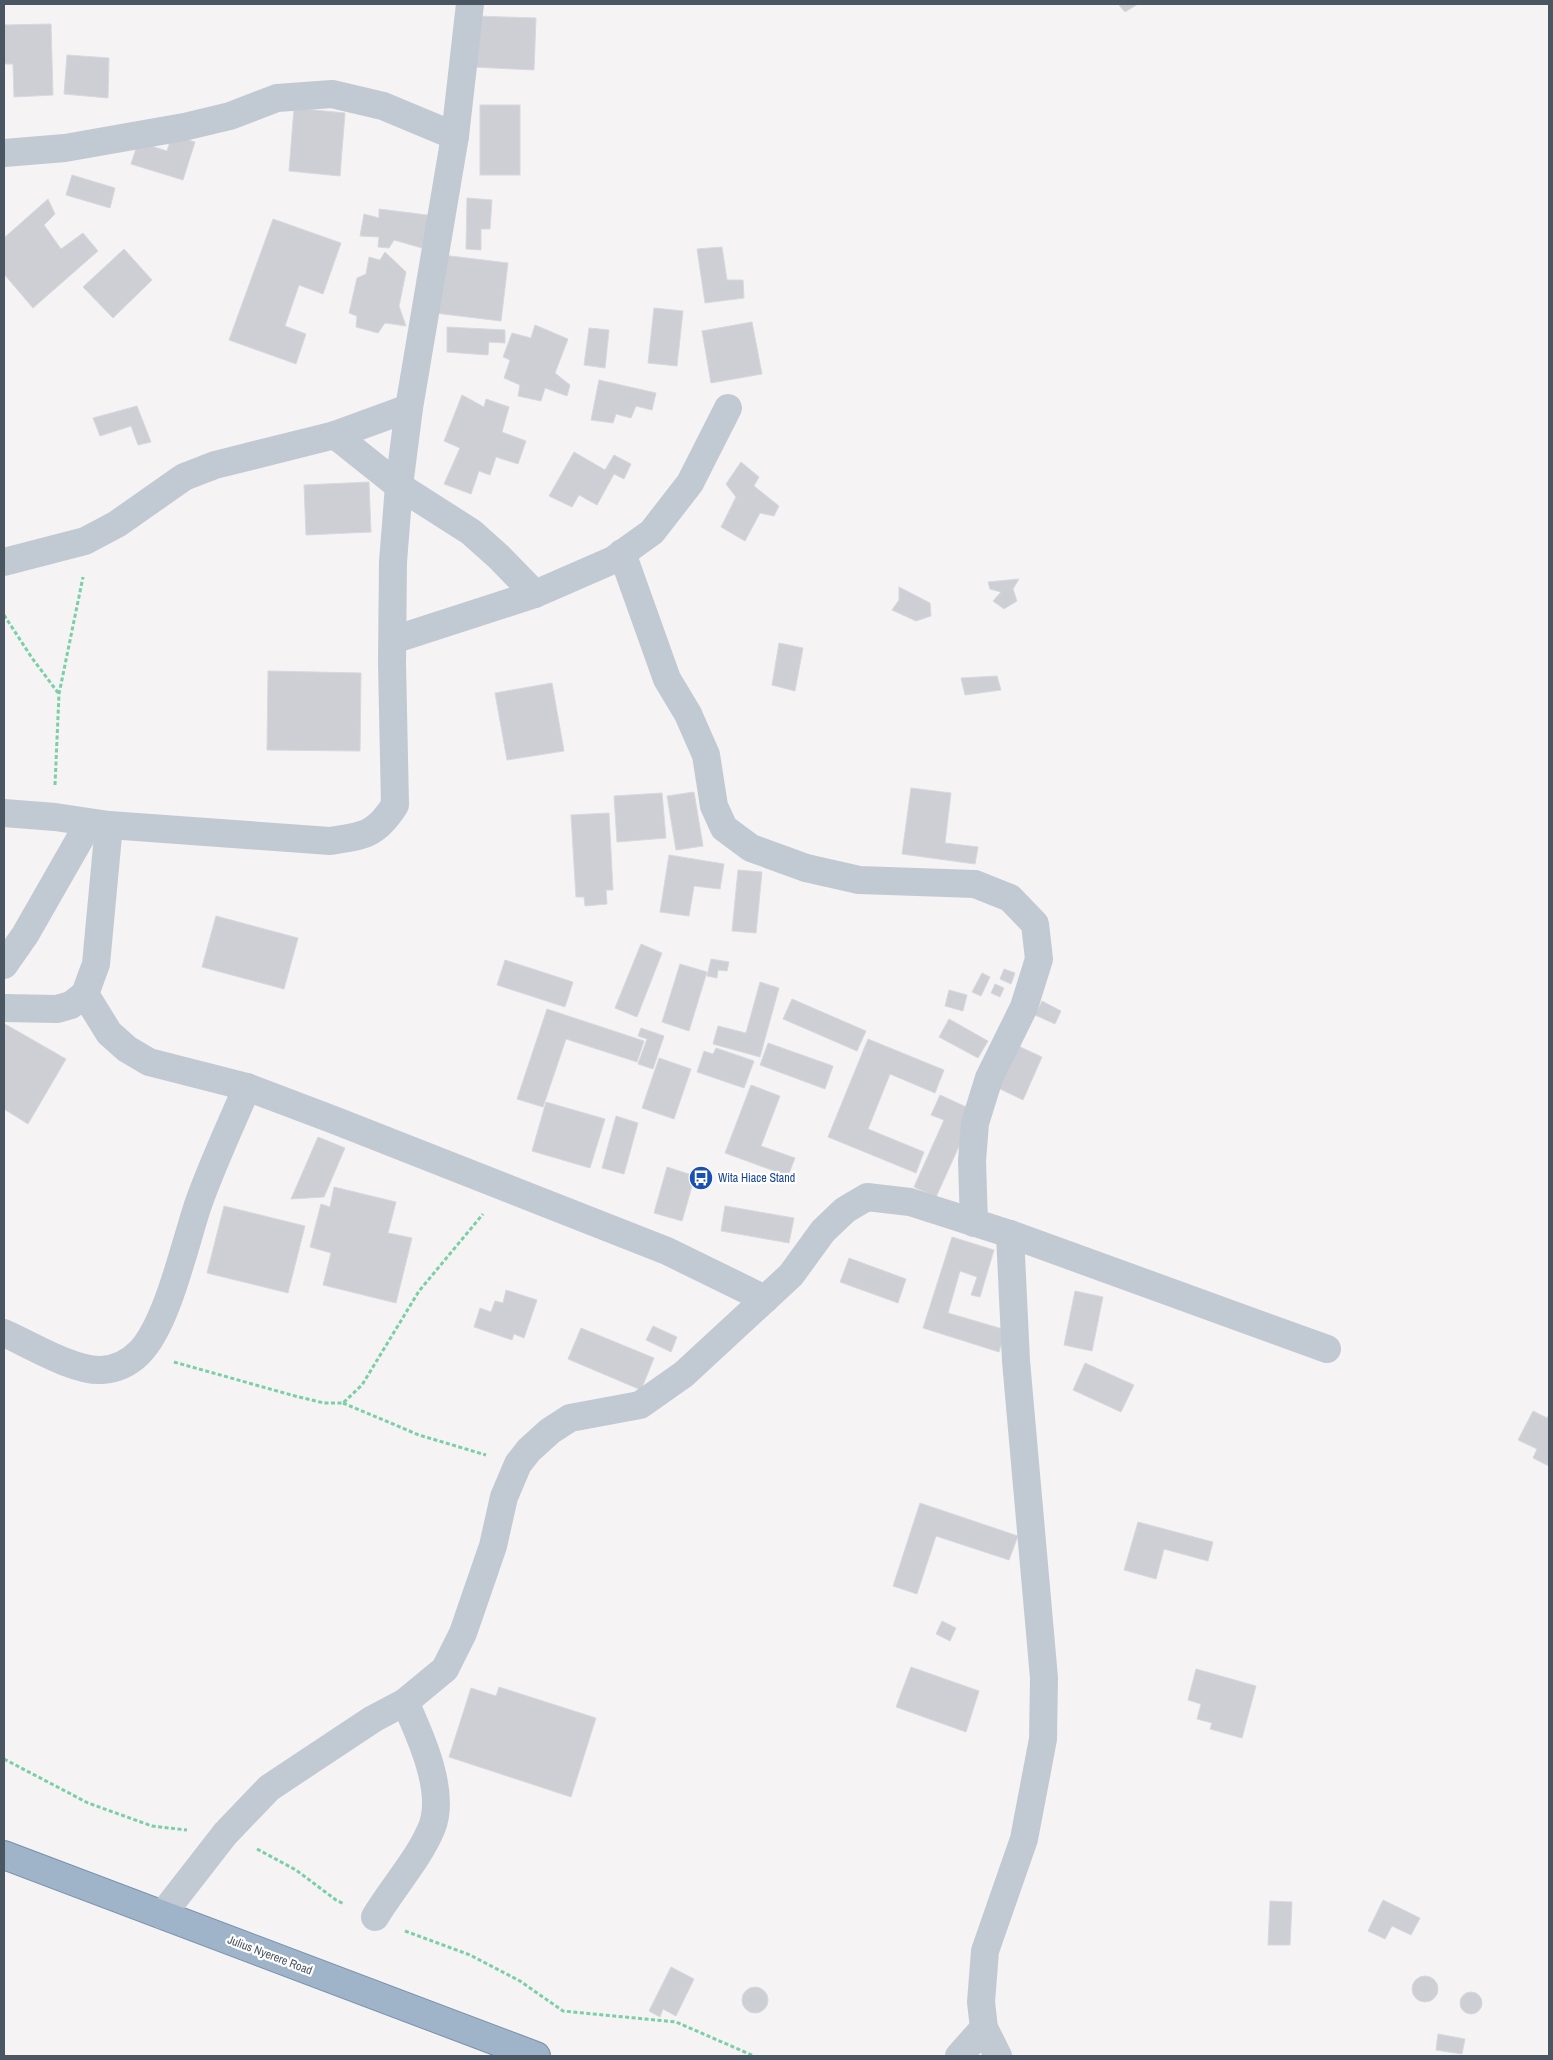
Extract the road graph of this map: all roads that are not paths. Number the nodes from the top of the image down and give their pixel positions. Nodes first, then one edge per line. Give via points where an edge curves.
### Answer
1 (470, 4) edge
2 (456, 136) junction
3 (4, 153) edge
4 (409, 408) junction
5 (728, 408) dead end
6 (335, 435) junction
7 (399, 486) junction
8 (622, 554) junction
9 (4, 562) edge
10 (535, 594) junction
11 (392, 640) junction
12 (4, 812) edge
13 (99, 824) junction
14 (4, 965) edge
15 (85, 994) junction
16 (4, 1008) edge
17 (247, 1087) junction
18 (974, 1223) junction
19 (1010, 1234) junction
20 (765, 1299) junction
21 (4, 1333) edge
22 (1327, 1348) dead end
23 (405, 1702) junction
24 (4, 1855) edge
25 (162, 1915) junction
26 (375, 1917) dead end
27 (984, 2028) junction
28 (536, 2056) edge
29 (959, 2056) edge
30 (998, 2056) edge

1 - 2 street
2 - 3 street via 383,106 332,94 277,98 230,116 166,130 65,148
2 - 4 street
4 - 6 street
4 - 7 street
5 - 8 street via 690,483 652,532
6 - 7 street
6 - 9 street via 215,465 184,477 117,524 84,541
7 - 10 street via 472,532
7 - 11 street via 393,562
8 - 10 street
8 - 18 street via 667,680 688,714 706,755 714,806 724,828 750,848 806,868 859,880 975,884 1010,898 1035,924 1039,959 1024,1007 989,1078 975,1123 972,1161
10 - 11 street
11 - 13 street via 395,805 384,822 363,836 330,840
12 - 13 street
13 - 14 street
13 - 15 street via 96,964
15 - 16 street via 71,1005 57,1009
15 - 17 street via 109,1032 127,1050 149,1062
17 - 20 street via 667,1251
17 - 21 street via 199,1202 156,1329 139,1352 120,1367 100,1370 66,1363
18 - 19 street
18 - 20 street via 910,1202 867,1197 845,1210 791,1275
19 - 22 street
19 - 27 street via 1016,1361 1044,1678 1043,1739 1024,1839 985,1951 981,2002
20 - 23 street via 684,1374 640,1406 570,1418 550,1431 518,1464 504,1496 493,1546 462,1633 445,1669
23 - 25 street via 269,1788 224,1834
23 - 26 street via 426,1748 435,1792 432,1825 421,1848
24 - 25 highway, Julius Nyerere Road
25 - 28 highway, Julius Nyerere Road
27 - 29 street
27 - 30 street

